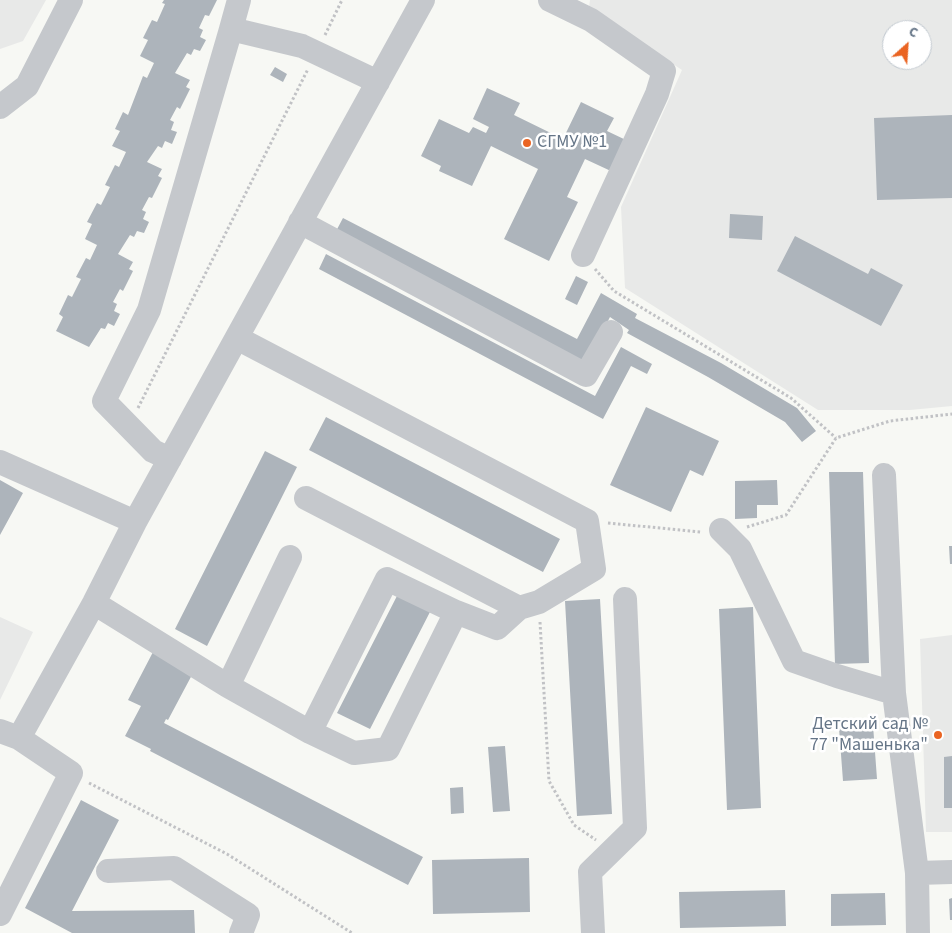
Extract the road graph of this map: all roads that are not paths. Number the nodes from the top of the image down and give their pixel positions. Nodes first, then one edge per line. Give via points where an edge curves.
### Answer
1 (71, 0) edge
2 (239, 0) edge
3 (423, 0) edge
4 (550, 0) edge
5 (231, 29) junction
6 (378, 82) junction
7 (0, 107) edge
8 (300, 222) junction
9 (583, 256) road end
10 (611, 332) dead end
11 (237, 338) junction
12 (170, 459) junction
13 (0, 462) edge
14 (884, 475) dead end
15 (306, 498) dead end
16 (135, 522) junction
17 (721, 530) road end
18 (290, 558) dead end
19 (626, 599) dead end
20 (94, 603) junction
21 (529, 605) junction
22 (456, 612) junction
23 (228, 686) junction
24 (894, 693) junction
25 (310, 732) junction
26 (10, 735) edge
27 (108, 871) dead end
28 (952, 872) edge
29 (917, 873) junction
30 (0, 914) edge
31 (241, 933) edge
32 (593, 933) edge
33 (918, 933) edge

1 - 7 street via 27,86
2 - 5 street
3 - 6 street
4 - 9 street via 591,20 664,71 657,94
5 - 6 street via 302,46
5 - 12 street via 149,310 104,401 153,451
6 - 8 street
8 - 10 street via 586,375
8 - 11 street
11 - 12 street
11 - 21 street via 586,521 594,569
12 - 16 street
13 - 16 street
14 - 24 street
15 - 21 street
16 - 20 street
17 - 24 street via 740,549 794,660
18 - 23 street
19 - 32 street via 635,828 590,872
20 - 23 street
20 - 26 street
21 - 22 street via 497,628
22 - 25 street via 388,749 354,753
22 - 25 street via 387,579
23 - 25 street
24 - 29 street
26 - 30 street via 71,773
27 - 31 street via 174,868 248,914
28 - 29 street
29 - 33 street

